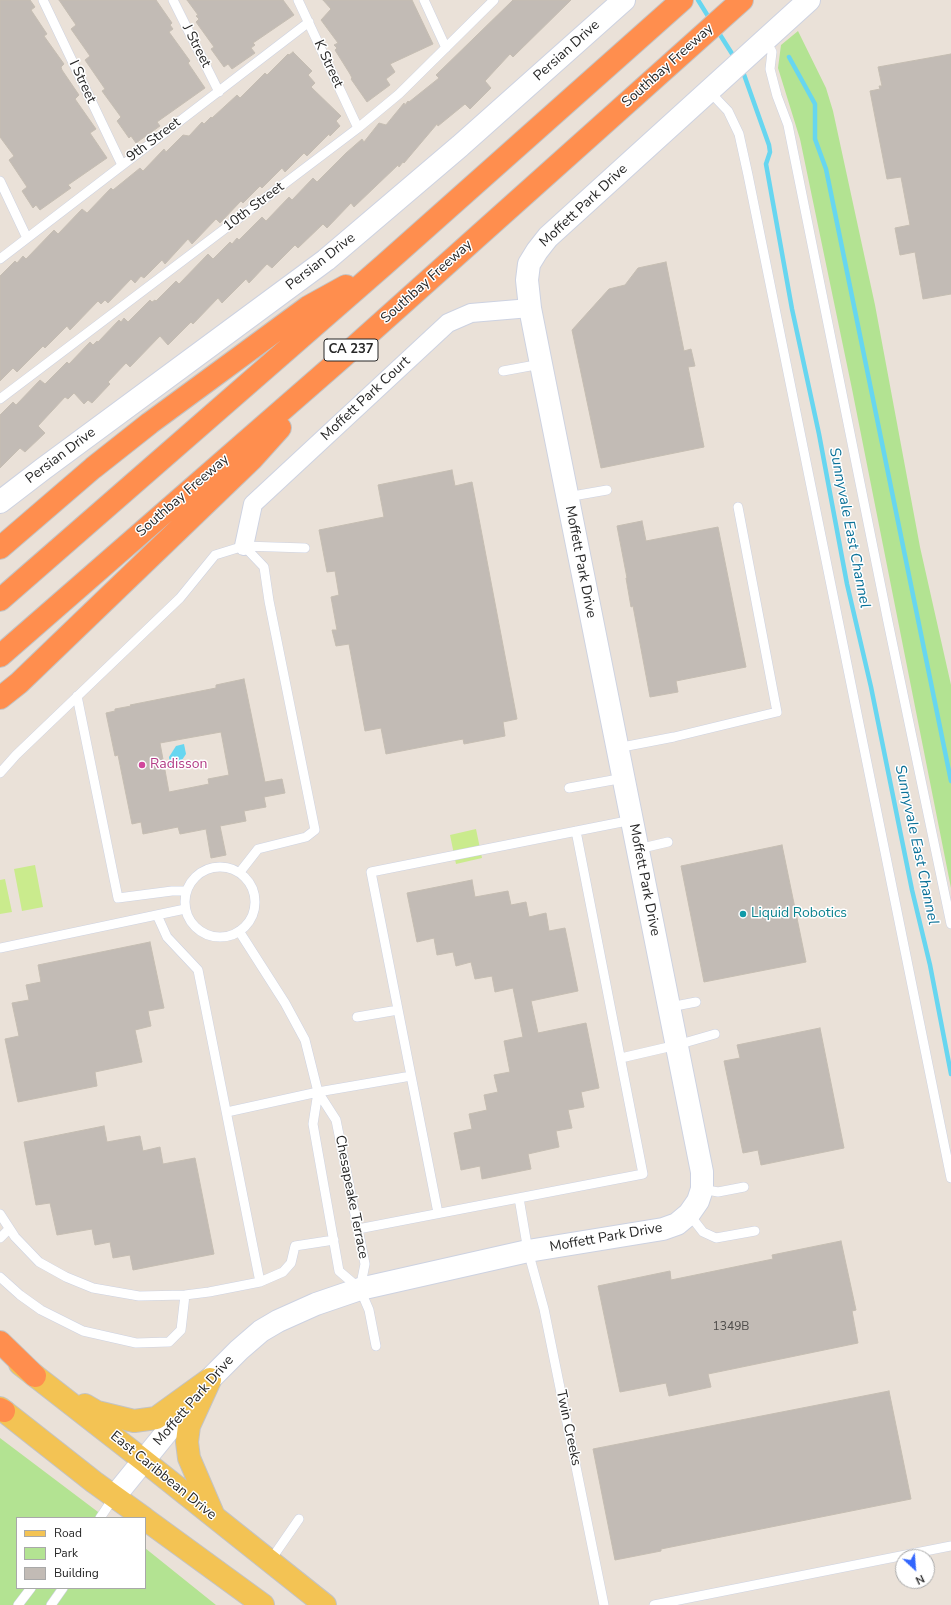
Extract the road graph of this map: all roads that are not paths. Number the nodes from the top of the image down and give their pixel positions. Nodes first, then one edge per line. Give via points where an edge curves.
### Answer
1 (43, 0) edge
2 (173, 0) edge
3 (298, 0) edge
4 (424, 0) edge
5 (494, 0) edge
6 (624, 0) edge
7 (809, 0) edge
8 (680, 2) edge
9 (739, 2) edge
10 (309, 22) junction
11 (763, 42) junction
12 (446, 48) junction
13 (714, 85) junction
14 (219, 92) junction
15 (358, 128) junction
16 (122, 165) junction
17 (0, 181) edge
18 (27, 238) junction
19 (0, 259) edge
20 (384, 265) junction
21 (530, 308) junction
22 (344, 356) junction
23 (541, 364) junction
24 (503, 371) dead end
25 (0, 399) edge
26 (607, 490) dead end
27 (567, 497) junction
28 (0, 502) edge
29 (738, 507) dead end
30 (244, 546) junction
31 (0, 548) edge
32 (305, 548) dead end
33 (0, 600) edge
34 (0, 656) edge
35 (19, 683) junction
36 (77, 696) junction
37 (0, 698) edge
38 (0, 710) edge
39 (617, 748) junction
40 (0, 773) edge
41 (624, 778) junction
42 (569, 788) dead end
43 (632, 820) junction
44 (576, 831) junction
45 (668, 842) dead end
46 (638, 849) junction
47 (240, 872) junction
48 (186, 891) junction
49 (185, 909) junction
50 (157, 915) junction
51 (951, 924) edge
52 (239, 932) junction
53 (0, 948) edge
54 (696, 1002) dead end
55 (670, 1007) junction
56 (398, 1010) junction
57 (357, 1017) dead end
58 (715, 1034) dead end
59 (677, 1045) junction
60 (620, 1058) junction
61 (411, 1076) junction
62 (318, 1092) junction
63 (227, 1112) junction
64 (951, 1178) edge
65 (744, 1187) dead end
66 (702, 1189) junction
67 (519, 1198) junction
68 (0, 1214) edge
69 (438, 1214) junction
70 (689, 1214) junction
71 (9, 1229) junction
72 (358, 1229) junction
73 (755, 1231) dead end
74 (0, 1238) edge
75 (334, 1240) junction
76 (528, 1251) junction
77 (0, 1277) edge
78 (260, 1282) junction
79 (360, 1289) junction
80 (185, 1296) junction
81 (0, 1342) edge
82 (376, 1346) dead end
83 (0, 1349) edge
84 (35, 1376) junction
85 (210, 1379) junction
86 (2, 1410) edge
87 (143, 1460) junction
88 (114, 1497) junction
89 (101, 1517) edge
90 (143, 1517) edge
91 (214, 1517) junction
92 (146, 1519) edge
93 (299, 1519) dead end
94 (951, 1546) edge
95 (270, 1561) junction
96 (30, 1589) edge
97 (62, 1589) edge
98 (18, 1605) edge
99 (51, 1605) edge
100 (263, 1605) edge
101 (325, 1605) edge
102 (604, 1605) edge
103 (654, 1605) edge

1 - 16 lane, I Street
2 - 14 lane, J Street
3 - 10 lane, K Street
4 - 12 lane
5 - 12 lane, 10th Street
6 - 28 street, Persian Drive via 460,146 326,260
7 - 11 street, Moffett Park Drive
8 - 20 highway, CA 237
9 - 22 highway, Southbay Freeway / CA 237
10 - 14 lane, 9th Street
10 - 15 lane, K Street
11 - 13 street, Moffett Park Drive
11 - 51 lane via 772,52 770,69 788,125
12 - 15 lane, 10th Street via 399,94
13 - 21 street, Moffett Park Drive via 548,237 530,264 527,280
13 - 64 lane via 739,134 748,175
14 - 16 lane, 9th Street
15 - 25 lane, 10th Street
16 - 18 lane, 9th Street
17 - 18 lane
18 - 19 lane, 9th Street
20 - 31 highway via 308,307 162,414 93,468
20 - 33 highway, CA 237
21 - 23 street, Moffett Park Drive
21 - 30 street, Moffett Park Court via 471,313 448,323 253,504
22 - 34 highway, Southbay Freeway / CA 237
22 - 35 highway via 253,458
23 - 24 lane
23 - 27 street, Moffett Park Drive
26 - 27 lane
27 - 39 street, Moffett Park Drive
29 - 39 lane via 777,712
30 - 32 lane
30 - 36 lane via 214,555 180,598
30 - 47 lane via 264,567 315,830 306,838 258,849
35 - 37 highway
35 - 38 highway
36 - 40 lane
36 - 48 lane via 118,898
39 - 41 street, Moffett Park Drive
41 - 42 lane
41 - 43 street, Moffett Park Drive
43 - 44 lane
43 - 46 street, Moffett Park Drive
44 - 56 lane via 371,872
44 - 60 lane
45 - 46 lane
46 - 55 street, Moffett Park Drive
47 - 48 lane via 224,867 208,868 198,873
47 - 52 lane via 254,890 255,902 248,924
48 - 49 lane
49 - 50 lane
49 - 52 lane via 189,920 206,934 217,937
50 - 53 lane
50 - 63 lane via 167,937 198,970
52 - 62 lane, Chesapeake Terrace via 285,1002 305,1040
54 - 55 lane
55 - 59 street, Moffett Park Drive
56 - 57 lane
56 - 61 lane
58 - 59 lane
59 - 60 lane
59 - 66 street, Moffett Park Drive via 702,1172
60 - 67 lane via 644,1174
61 - 62 lane
61 - 69 lane
62 - 63 lane
62 - 72 lane, Chesapeake Terrace via 336,1120
62 - 75 lane, Chesapeake Terrace via 313,1124
63 - 78 lane
65 - 66 lane via 718,1192
66 - 70 street, Moffett Park Drive
67 - 69 lane
67 - 76 lane, Twin Creeks
68 - 71 lane
69 - 72 lane
70 - 73 lane via 704,1232 716,1238
70 - 76 street, Moffett Park Drive via 677,1224 663,1229
71 - 74 lane
71 - 80 lane via 39,1262 92,1288 139,1296
72 - 79 lane, Chesapeake Terrace via 365,1264
75 - 78 lane via 295,1246 291,1264 283,1272
75 - 79 lane, Chesapeake Terrace via 339,1271
76 - 79 street, Moffett Park Drive
76 - 102 lane, Twin Creeks via 544,1310
77 - 80 lane via 42,1310 83,1331 136,1344 169,1342 181,1330
78 - 80 lane
79 - 82 lane via 369,1310
79 - 85 street, Moffett Park Drive via 316,1304 272,1324 239,1350
81 - 84 highway
83 - 84 main road, East Caribbean Drive
84 - 85 main road via 97,1412 134,1421 156,1418
84 - 87 main road, East Caribbean Drive
85 - 87 street, Moffett Park Drive
85 - 91 main road via 189,1426 187,1442 189,1458
86 - 88 main road
87 - 88 street, Moffett Park Drive
87 - 91 main road, East Caribbean Drive
88 - 89 lane
88 - 90 main road
91 - 95 main road, East Caribbean Drive
92 - 100 main road
93 - 95 lane
94 - 103 lane
95 - 101 main road, East Caribbean Drive
96 - 98 lane
97 - 99 lane

